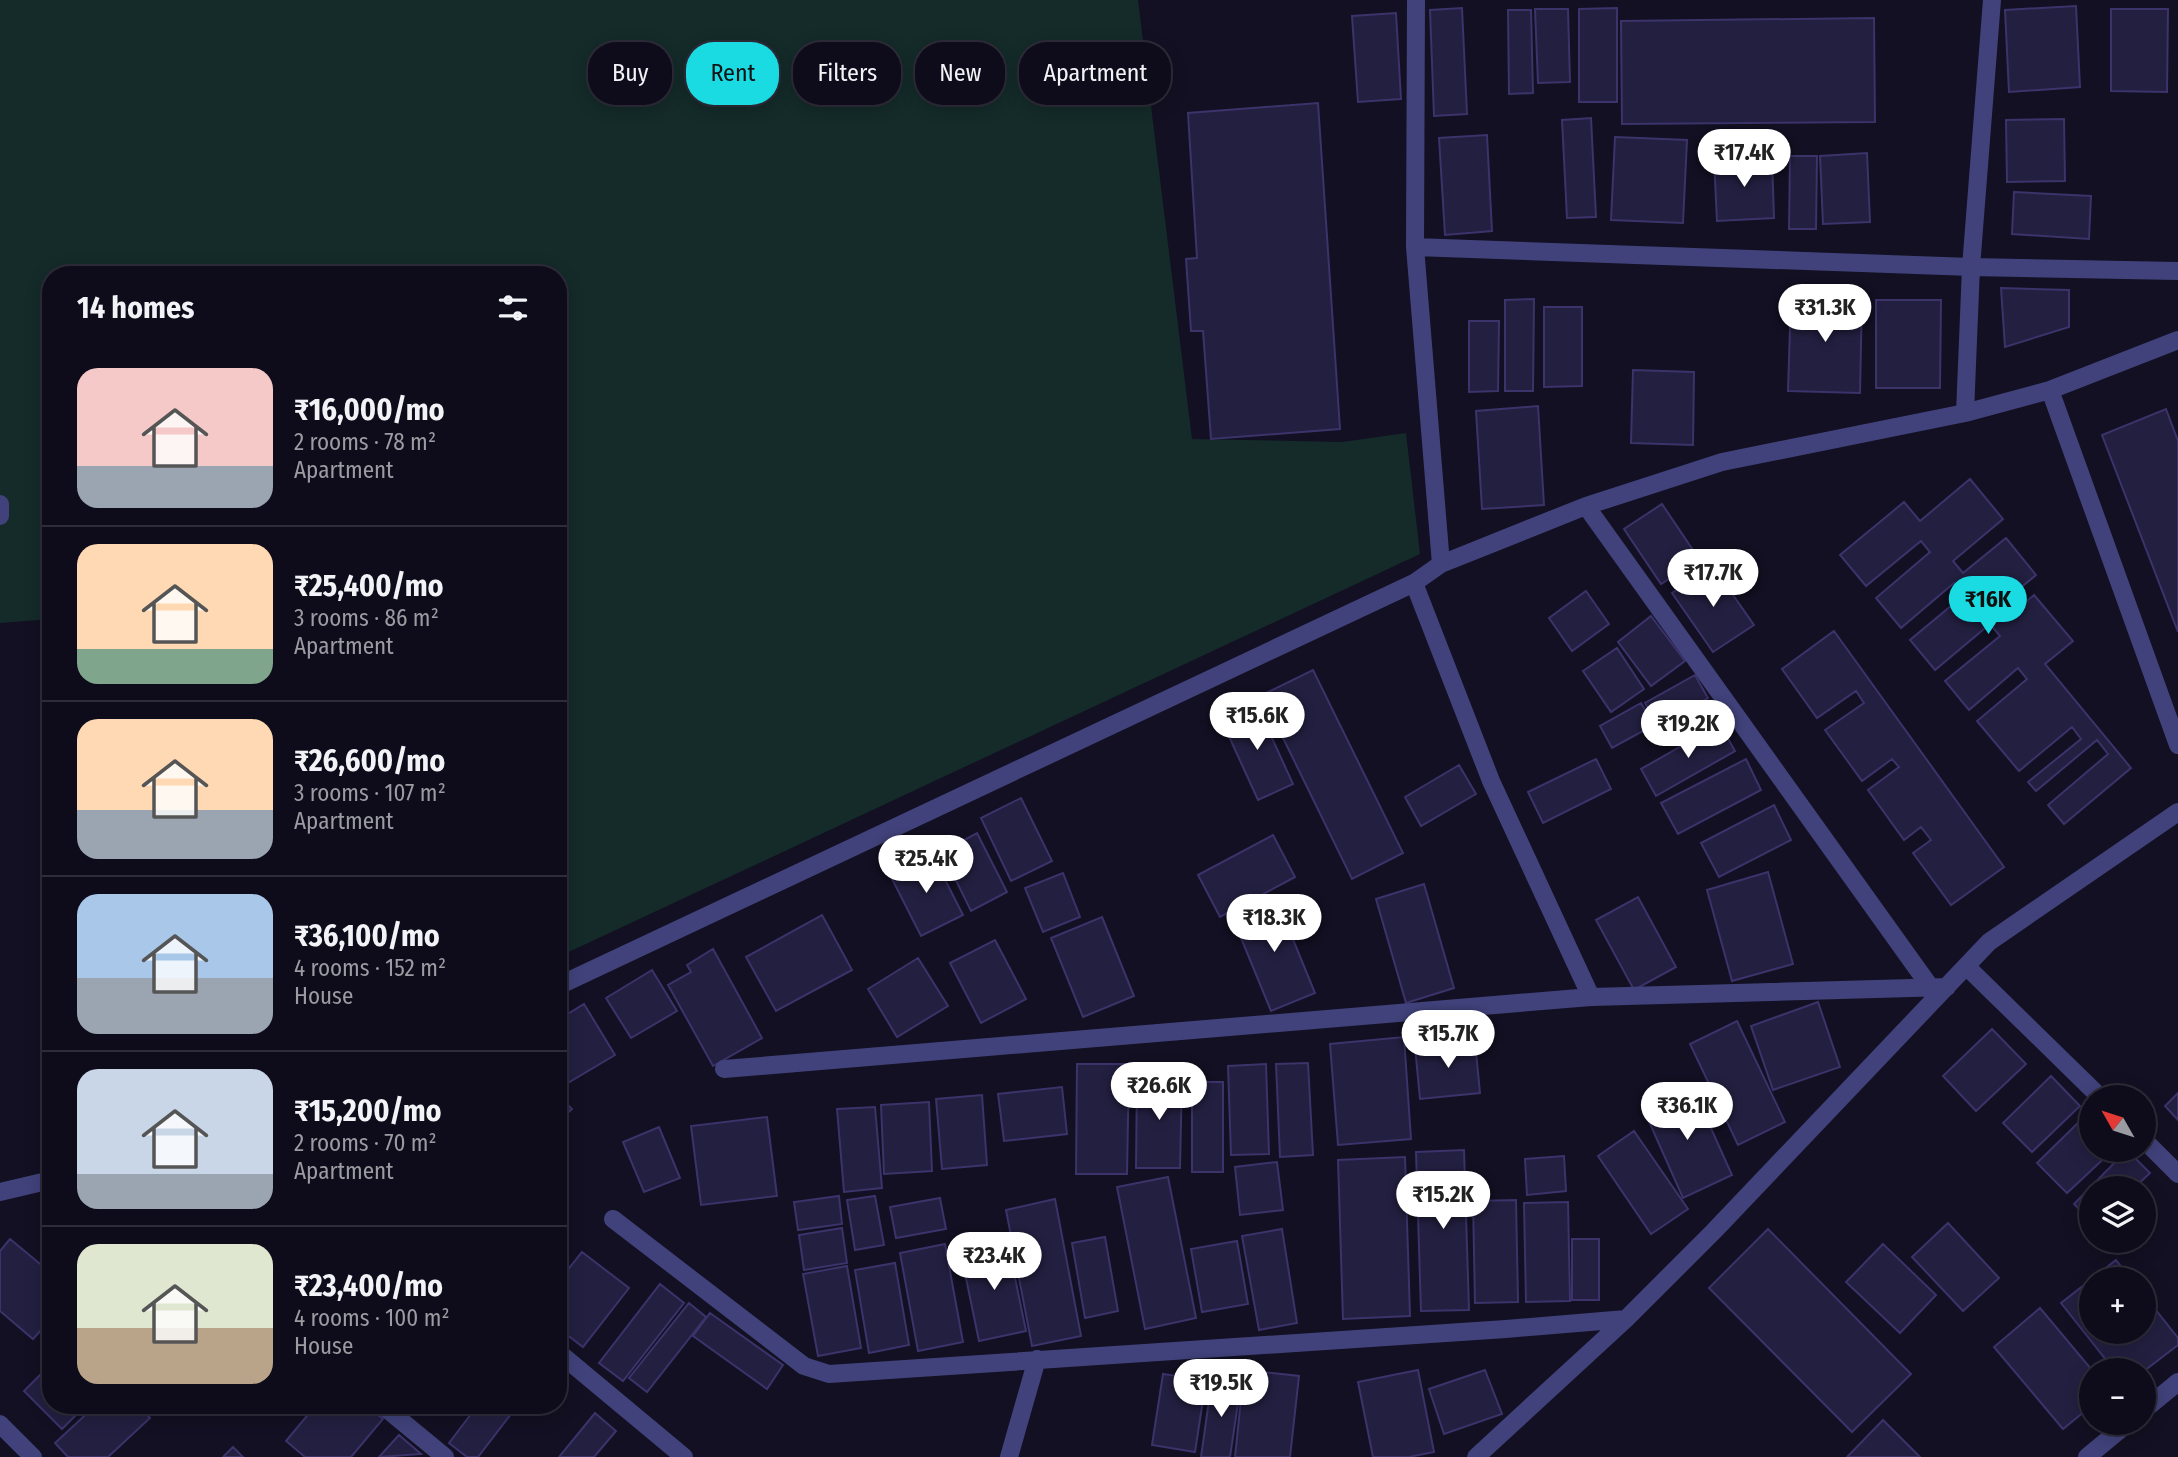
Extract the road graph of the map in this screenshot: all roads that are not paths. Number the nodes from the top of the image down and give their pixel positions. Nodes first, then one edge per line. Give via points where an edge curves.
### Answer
1 (1416, 0) edge
2 (1992, 0) edge
3 (1415, 247) junction
4 (1972, 267) junction
5 (2178, 271) edge
6 (2178, 340) edge
7 (2050, 390) junction
8 (1965, 413) junction
9 (0, 504) edge
10 (1586, 506) junction
11 (0, 516) edge
12 (1441, 564) junction
13 (1414, 583) junction
14 (2178, 745) edge
15 (2178, 812) edge
16 (1966, 966) junction
17 (567, 982) edge
18 (1939, 987) junction
19 (1591, 997) junction
20 (724, 1069) dead end
21 (2088, 1085) edge
22 (2156, 1152) edge
23 (2178, 1174) edge
24 (42, 1182) edge
25 (0, 1192) edge
26 (613, 1219) dead end
27 (1626, 1318) junction
28 (1037, 1359) junction
29 (567, 1360) edge
30 (2178, 1382) edge
31 (2156, 1400) edge
32 (393, 1414) edge
33 (0, 1424) edge
34 (2114, 1435) edge
35 (33, 1457) edge
36 (445, 1457) edge
37 (684, 1457) edge
38 (1009, 1457) edge
39 (1476, 1457) edge
40 (2087, 1457) edge

1 - 3 street
2 - 4 street
3 - 4 street
3 - 12 street
4 - 5 street
4 - 8 street
6 - 7 street
7 - 8 street
7 - 14 street
8 - 10 street via 1722,461
9 - 11 street
10 - 12 street
10 - 18 street
12 - 13 street
13 - 17 street
13 - 19 street via 1491,780
15 - 16 street via 1989,942
16 - 18 street
16 - 21 street
18 - 19 street
18 - 27 street via 1714,1231
19 - 20 street
22 - 23 street
24 - 25 street
26 - 28 street via 804,1366 829,1374
27 - 28 street
27 - 39 street
28 - 38 street
29 - 37 street
30 - 31 street
32 - 36 street
33 - 35 street
34 - 40 street

